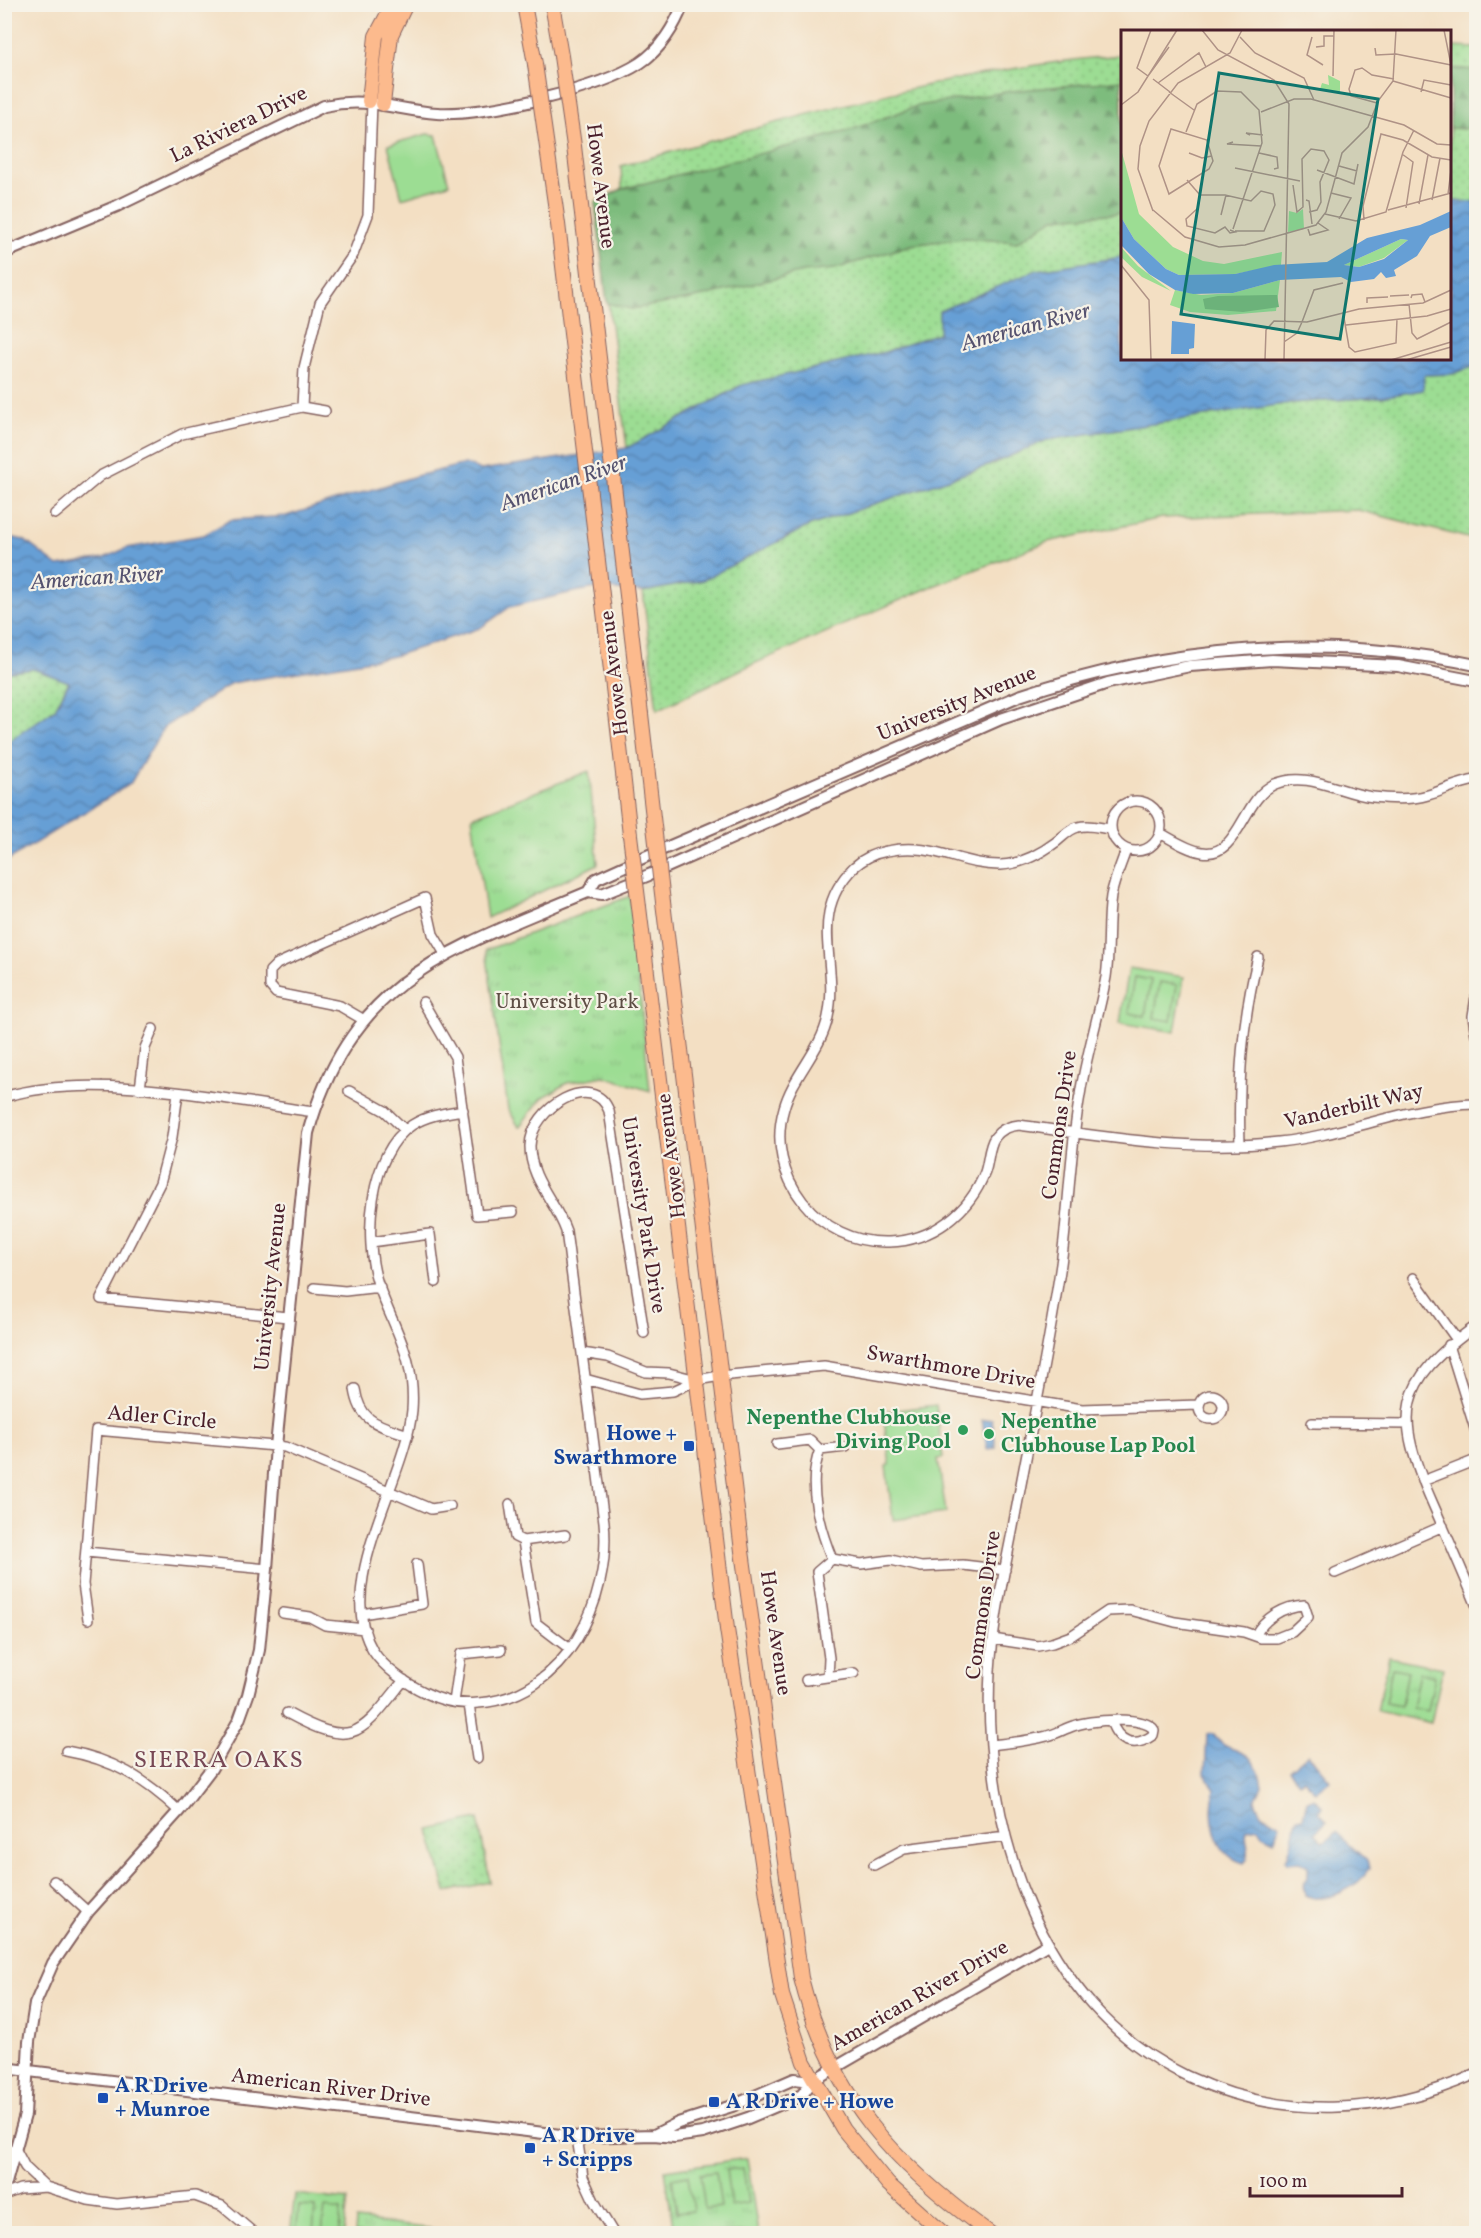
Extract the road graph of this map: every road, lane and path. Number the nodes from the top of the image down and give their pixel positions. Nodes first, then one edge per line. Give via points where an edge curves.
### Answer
1 (393, 4) edge
2 (406, 4) edge
3 (524, 4) edge
4 (552, 4) edge
5 (683, 4) edge
6 (375, 102) junction
7 (4, 237) edge
8 (8, 252) edge
9 (302, 407) junction
10 (325, 411) dead end
11 (55, 514) dead end
12 (1476, 665) edge
13 (1476, 681) edge
14 (1476, 780) edge
15 (1110, 829) junction
16 (1160, 833) junction
17 (1126, 850) junction
18 (588, 892) junction
19 (445, 954) junction
20 (1258, 957) dead end
21 (1476, 997) edge
22 (423, 1002) dead end
23 (364, 1020) junction
24 (153, 1029) dead end
25 (1476, 1035) edge
26 (140, 1089) junction
27 (349, 1091) dead end
28 (178, 1093) junction
29 (4, 1097) edge
30 (1476, 1104) edge
31 (464, 1110) junction
32 (314, 1112) junction
33 (405, 1130) junction
34 (1074, 1132) junction
35 (1240, 1145) junction
36 (513, 1212) dead end
37 (370, 1242) junction
38 (1413, 1278) dead end
39 (436, 1282) dead end
40 (380, 1287) junction
41 (314, 1288) dead end
42 (288, 1317) junction
43 (1476, 1326) edge
44 (644, 1333) dead end
45 (1453, 1343) junction
46 (582, 1353) junction
47 (720, 1376) junction
48 (585, 1379) junction
49 (697, 1380) junction
50 (355, 1389) dead end
51 (1036, 1401) junction
52 (1198, 1405) dead end
53 (1312, 1423) dead end
54 (1408, 1424) junction
55 (1476, 1432) edge
56 (408, 1435) junction
57 (777, 1444) dead end
58 (276, 1446) junction
59 (845, 1447) dead end
60 (820, 1450) junction
61 (1476, 1460) edge
62 (1423, 1480) junction
63 (389, 1491) junction
64 (510, 1504) dead end
65 (450, 1506) dead end
66 (1443, 1526) junction
67 (566, 1535) dead end
68 (523, 1541) junction
69 (86, 1552) junction
70 (832, 1559) junction
71 (417, 1564) dead end
72 (267, 1569) junction
73 (1005, 1570) junction
74 (1335, 1573) dead end
75 (1476, 1604) edge
76 (283, 1613) dead end
77 (362, 1614) junction
78 (88, 1619) dead end
79 (364, 1629) junction
80 (1255, 1636) junction
81 (993, 1639) junction
82 (570, 1648) junction
83 (501, 1650) dead end
84 (854, 1673) dead end
85 (828, 1677) junction
86 (404, 1680) junction
87 (806, 1680) dead end
88 (453, 1702) junction
89 (470, 1704) junction
90 (287, 1713) dead end
91 (1112, 1720) dead end
92 (991, 1745) junction
93 (66, 1751) dead end
94 (477, 1758) dead end
95 (179, 1811) junction
96 (1006, 1836) junction
97 (874, 1865) dead end
98 (54, 1881) dead end
99 (88, 1912) junction
100 (1048, 1944) junction
101 (4, 2068) edge
102 (835, 2068) junction
103 (28, 2071) junction
104 (1476, 2074) edge
105 (813, 2081) junction
106 (654, 2135) junction
107 (577, 2137) junction
108 (16, 2152) junction
109 (46, 2187) junction
110 (4, 2190) edge
111 (4, 2195) edge
112 (255, 2234) edge
113 (614, 2234) edge
114 (944, 2234) edge
115 (991, 2234) edge

1 - 6 main road via 376,36
2 - 6 main road via 391,34
3 - 49 main road, Howe Avenue, bridge via 558,224
4 - 47 main road, Howe Avenue, bridge via 580,194
5 - 6 street, La Riviera Drive via 654,52 634,67 609,77 480,111 438,113
6 - 8 street, La Riviera Drive via 342,102 308,111 117,206
6 - 9 street via 368,215 352,255 320,303 304,368
7 - 8 street
9 - 10 street
9 - 11 street via 182,434 100,476
12 - 18 street, University Avenue via 1410,653 1324,646 1272,647 1202,653 1045,688 647,856 596,879
13 - 18 street, University Avenue via 1398,666 1272,660 1190,666 1108,683 1001,719 602,894
14 - 16 street via 1402,798 1371,797 1315,782 1287,781 1262,791 1233,838 1214,852 1194,850
15 - 16 street via 1121,806 1138,801 1159,816
15 - 17 street via 1115,842
15 - 34 street, Vanderbilt Way via 1075,827 1038,854 1004,865 914,847 876,853 854,867 833,900 827,922 826,948 832,986 828,1019 815,1052 788,1095 780,1123 780,1143 788,1179 816,1217 861,1240 892,1242 927,1234 957,1215 981,1180 993,1140 1006,1128 1019,1125
16 - 17 street via 1147,849
17 - 34 street, Commons Drive via 1113,883 1106,978
18 - 19 street, University Avenue
19 - 23 street, University Avenue via 405,980
19 - 23 street via 433,934 425,898 277,964 270,971 270,986 276,993 340,1006
20 - 35 street via 1244,1023
21 - 25 street
22 - 31 street via 455,1057
23 - 32 street, University Avenue via 337,1060
24 - 26 street via 145,1048
26 - 28 street
26 - 29 street via 48,1088
27 - 33 street via 385,1111
28 - 32 street
28 - 42 street via 160,1183 101,1299
30 - 35 street, Vanderbilt Way via 1428,1108 1317,1137
31 - 33 street, University Park Drive via 425,1118
31 - 36 street via 477,1215
32 - 42 street, University Avenue via 303,1162
33 - 37 street, University Park Drive via 381,1165
34 - 35 street, Vanderbilt Way via 1168,1143
34 - 51 street, Commons Drive via 1062,1254
37 - 39 street via 430,1234
37 - 40 street, University Park Drive
38 - 45 street
40 - 41 street via 345,1291
40 - 56 street, University Park Drive via 408,1357 412,1401
42 - 58 street, University Avenue
43 - 45 street
44 - 46 street, University Park Drive via 609,1111 605,1101 596,1095 578,1095 544,1112 533,1130 530,1149 543,1192 560,1214 566,1231
45 - 54 street via 1422,1375 1411,1399
45 - 55 street
46 - 48 street, University Park Drive
46 - 49 street via 608,1357 646,1372
47 - 49 street, Swarthmore Drive
47 - 51 street, Swarthmore Drive via 808,1366 849,1368
47 - 102 main road, Howe Avenue via 800,1972 811,2015
48 - 49 street via 640,1394 673,1391
48 - 82 street, University Park Drive via 604,1522 605,1558 589,1616
49 - 105 main road, Howe Avenue via 728,1629 782,1995
50 - 56 street via 359,1409 365,1416
51 - 52 street, Swarthmore Drive via 1104,1410
51 - 73 street, Commons Drive
53 - 54 street
54 - 62 street via 1413,1458
56 - 63 street, University Park Drive
57 - 60 street via 810,1440
58 - 63 street via 301,1452
58 - 69 street, Adler Circle via 96,1430
58 - 72 street, University Avenue
59 - 60 street
60 - 70 street via 813,1467 821,1530
61 - 62 street
62 - 66 street
63 - 65 street via 431,1509
63 - 77 street, University Park Drive via 364,1566
64 - 68 street via 515,1537
66 - 74 street
66 - 75 street
67 - 68 street
68 - 82 street via 536,1623
69 - 72 street
69 - 78 street, Adler Circle via 83,1600
70 - 73 street via 861,1564 891,1560 921,1567 963,1565
70 - 85 street via 817,1572 830,1658
71 - 77 street via 422,1604
72 - 95 street, University Avenue via 259,1650 248,1695 222,1751
73 - 81 street, Commons Drive
76 - 79 street via 310,1617 325,1625
77 - 79 street, University Park Drive
79 - 86 street, University Park Drive via 382,1663
80 - 80 street via 1277,1638 1292,1632 1308,1617 1307,1608 1296,1605 1280,1611
80 - 81 street via 1130,1610 1108,1611 1071,1636 1038,1646
81 - 92 street, Commons Drive
82 - 89 street, University Park Drive via 550,1672 520,1693
83 - 88 street via 461,1654
84 - 85 street
85 - 87 street
86 - 88 street, University Park Drive via 430,1696
86 - 90 street via 373,1719 357,1730 325,1732
88 - 89 street, University Park Drive
89 - 94 street
91 - 92 street
92 - 96 street, Commons Drive
93 - 95 street via 104,1759 128,1770
95 - 99 street, University Avenue
96 - 97 street via 904,1849
96 - 100 street, Commons Drive via 1026,1898
98 - 99 street
99 - 103 street, University Avenue via 52,1963 36,2004
100 - 102 street, American River Drive
100 - 104 street, Commons Drive via 1081,1993 1128,2039 1175,2070 1226,2092 1292,2106 1358,2107 1414,2097
101 - 103 street, American River Drive
102 - 105 street, American River Drive
102 - 115 main road, Howe Avenue via 874,2132 900,2160
103 - 107 street, American River Drive
103 - 108 street, University Avenue via 25,2115
105 - 106 street, American River Drive via 794,2079
105 - 106 street, American River Drive via 802,2095 748,2118 703,2133
105 - 114 main road, Howe Avenue via 876,2171
106 - 107 street, American River Drive
107 - 113 street via 583,2177
108 - 109 street
108 - 110 street, University Avenue
109 - 111 street
109 - 112 street via 117,2204 195,2196 222,2206

